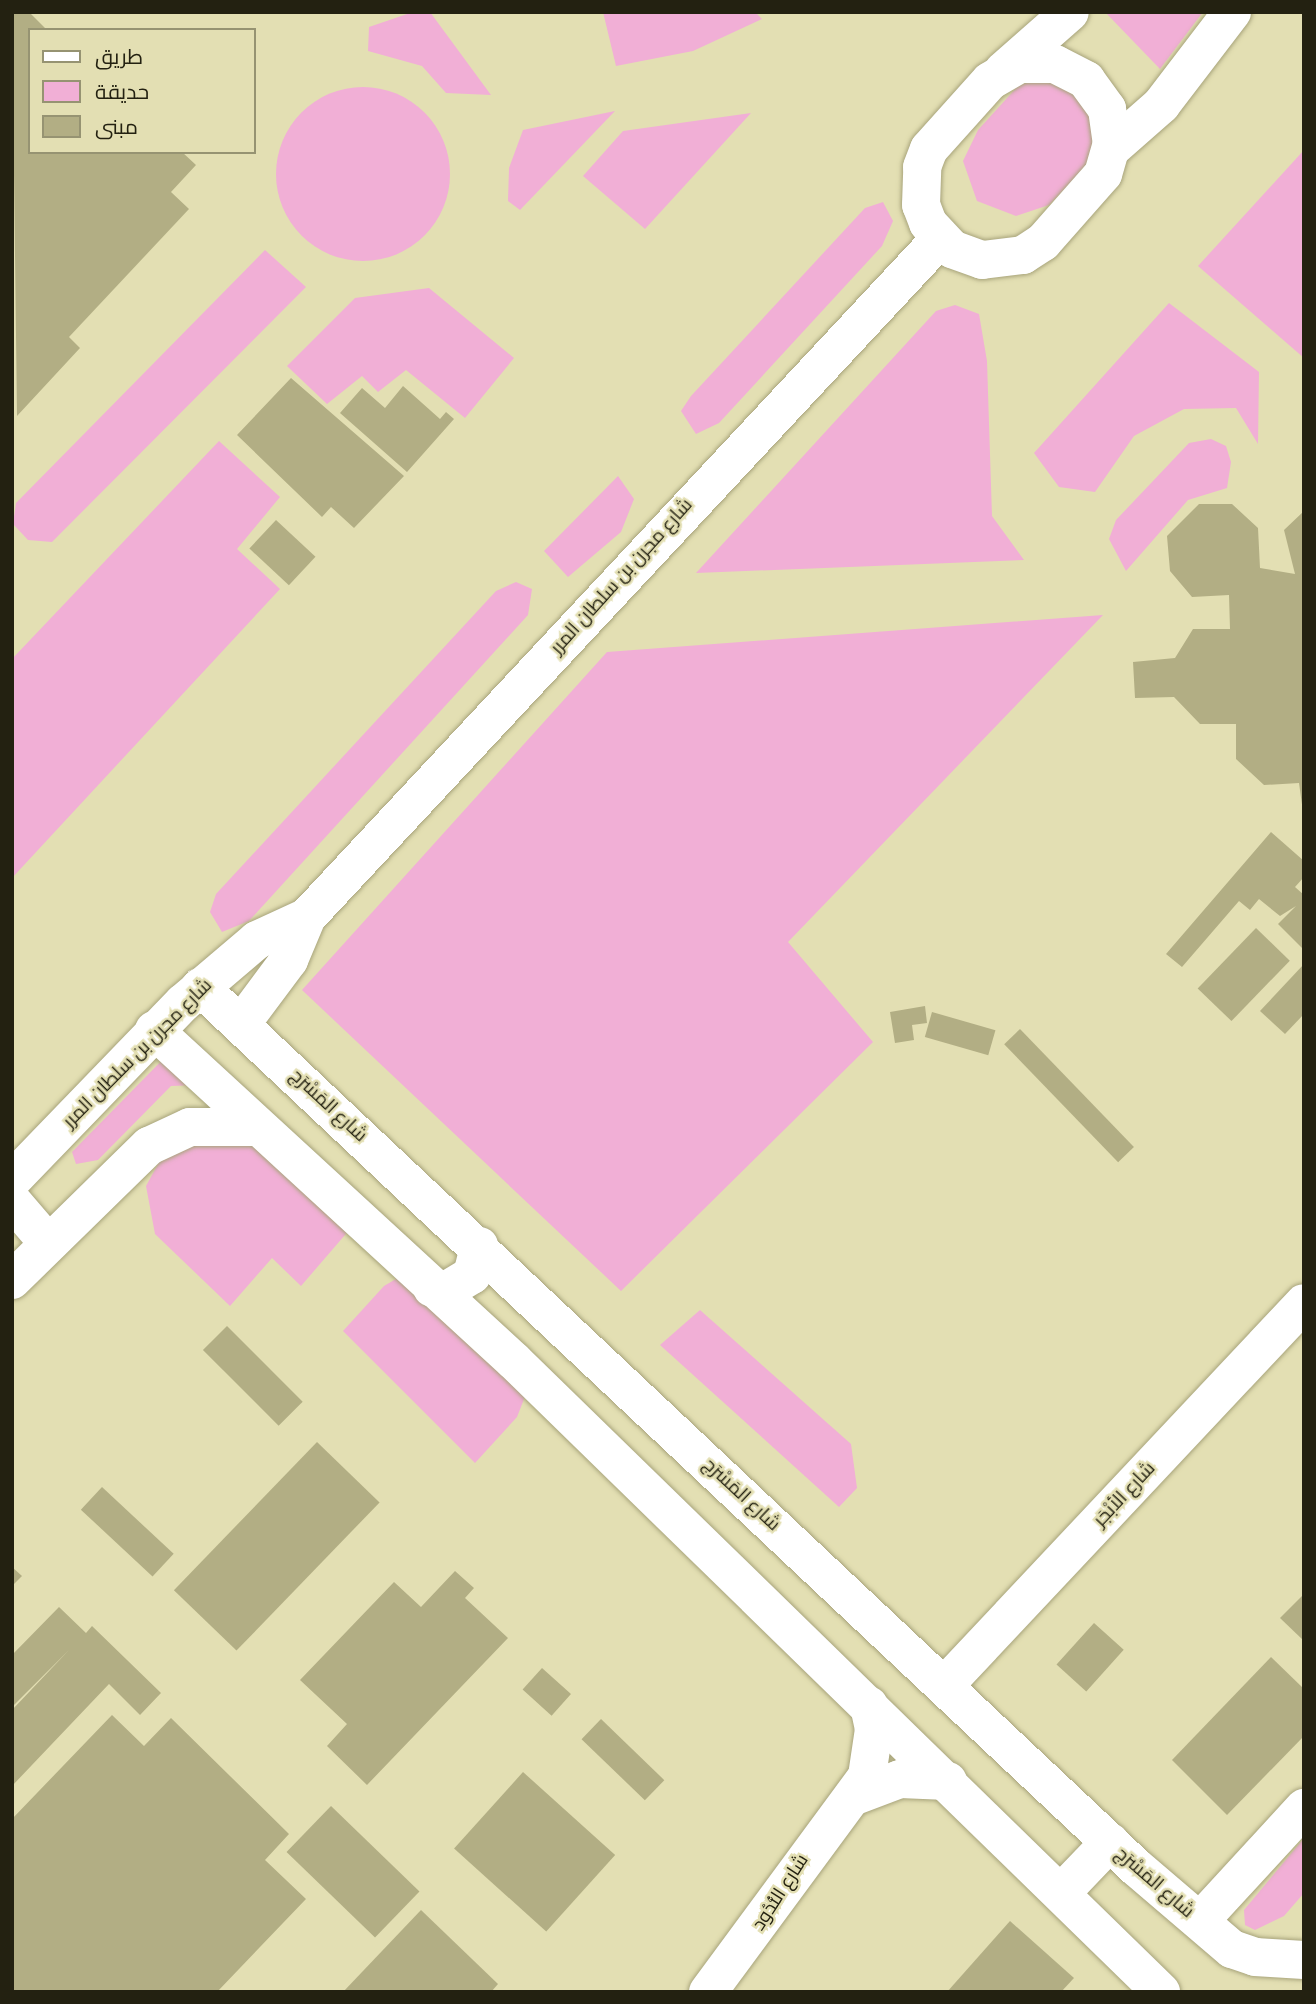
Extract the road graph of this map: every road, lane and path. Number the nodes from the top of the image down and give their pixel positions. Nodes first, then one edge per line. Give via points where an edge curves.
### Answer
1 (1070, 12) edge
2 (1233, 12) edge
3 (1003, 71) junction
4 (1111, 149) junction
5 (940, 239) junction
6 (307, 917) junction
7 (200, 987) junction
8 (242, 1023) junction
9 (154, 1030) junction
10 (256, 1127) junction
11 (15, 1179) edge
12 (48, 1243) junction
13 (479, 1247) junction
14 (12, 1280) edge
15 (432, 1288) junction
16 (1304, 1303) edge
17 (945, 1685) junction
18 (869, 1706) junction
19 (948, 1781) junction
20 (855, 1796) junction
21 (1304, 1808) edge
22 (1110, 1842) junction
23 (1063, 1891) junction
24 (1200, 1921) junction
25 (1304, 1960) edge
26 (708, 1992) edge
27 (1161, 1992) edge

1 - 3 street
2 - 4 street via 1161,105
3 - 4 street via 1037,62 1079,75 1107,109
3 - 5 street via 929,149 922,167 921,205
4 - 5 street via 1103,174 1023,255 982,260
5 - 6 street, شارع مجرن بن سلطان المرر
6 - 7 street, شارع مجرن بن سلطان المرر via 257,940
6 - 8 street, شارع مجرن بن سلطان المرر via 289,960
7 - 8 street, شارع المَسْرَج
7 - 9 street, شارع مجرن بن سلطان المرر
8 - 13 street, شارع المَسْرَج
9 - 10 street
9 - 11 street, شارع مجرن بن سلطان المرر
10 - 12 street via 211,1124 169,1135 133,1160
10 - 15 street
11 - 12 street
12 - 14 street
13 - 15 street via 472,1275 447,1290
13 - 17 street, شارع المَسْرَج
15 - 18 street
16 - 17 street, شارع الأبْجَر
17 - 22 street, شارع المَسْرَج
18 - 19 street
18 - 20 street, شارع النُّدُود via 873,1753
19 - 20 street, شارع النُّدُود via 900,1779
19 - 23 street
20 - 26 street, شارع النُّدُود via 829,1820
21 - 24 street
22 - 23 street
22 - 24 street, شارع المَسْرَج
23 - 27 street
24 - 25 street, شارع المَسْرَج via 1232,1948 1255,1957

